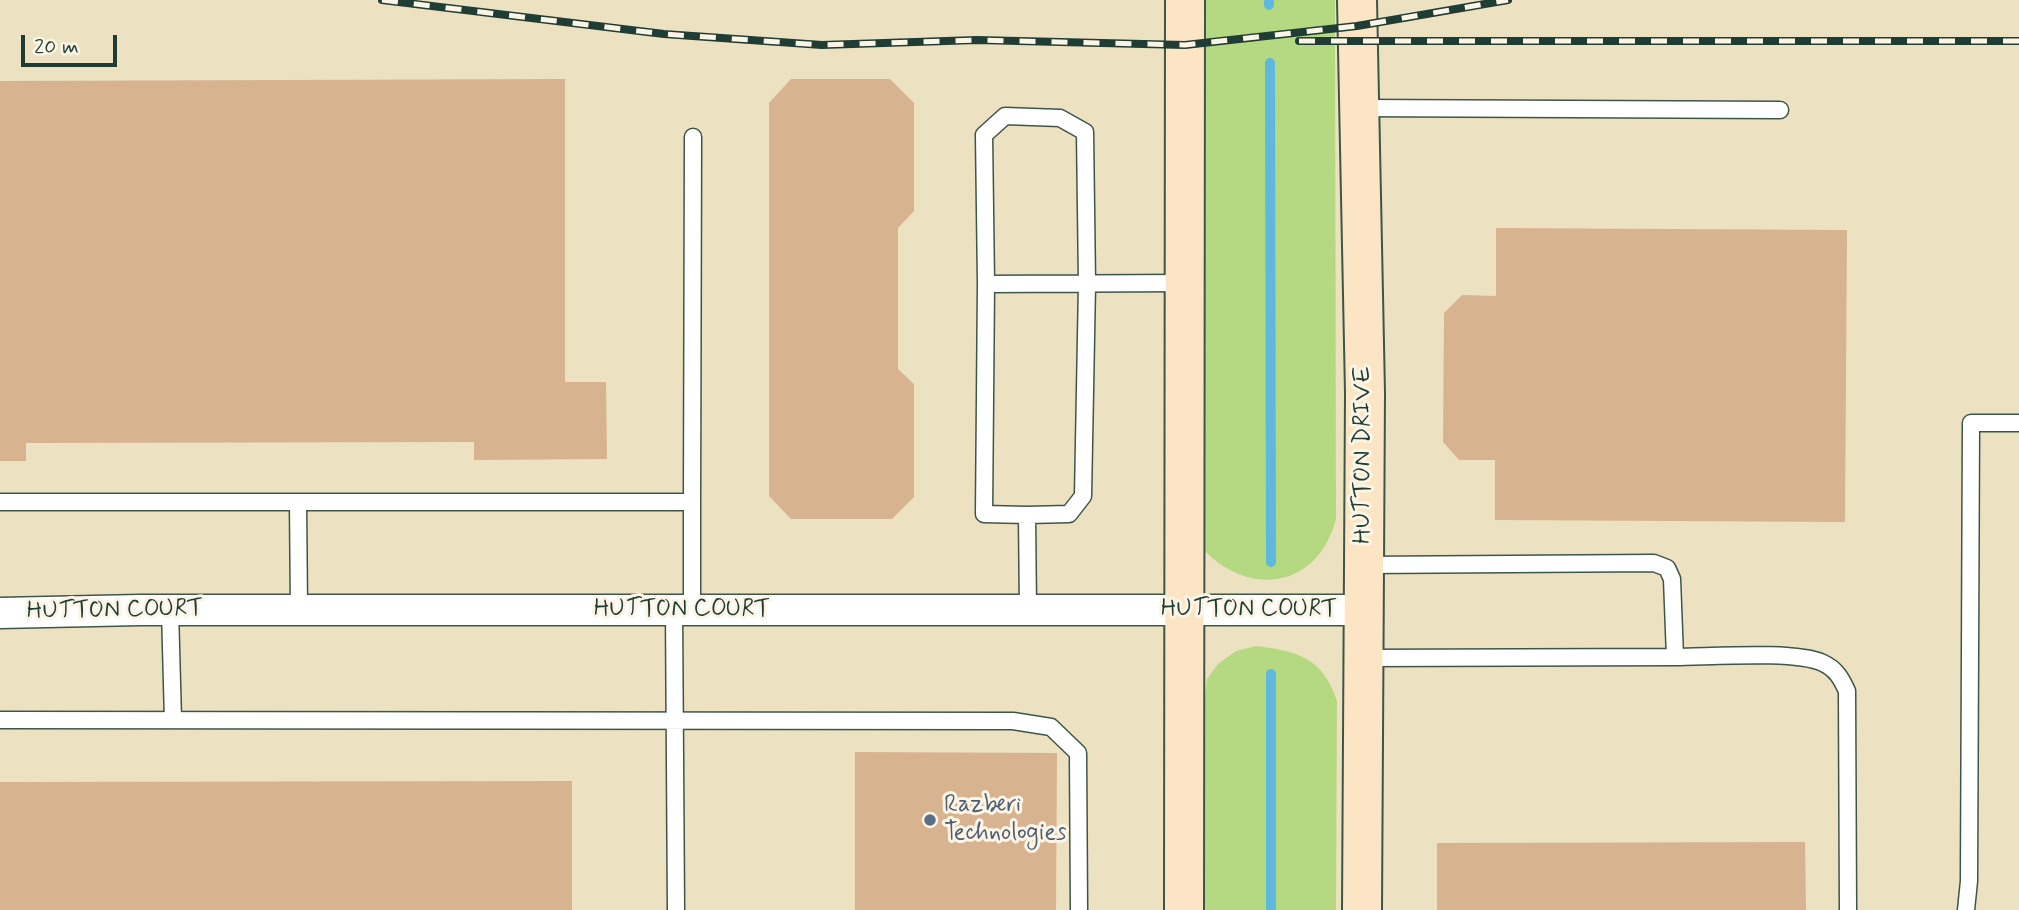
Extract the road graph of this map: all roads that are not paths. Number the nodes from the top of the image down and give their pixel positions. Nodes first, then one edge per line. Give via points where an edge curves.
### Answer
1 (1185, 0) edge
2 (1357, 0) edge
3 (1359, 108) junction
4 (1780, 110) dead end
5 (693, 138) dead end
6 (1185, 283) junction
7 (986, 284) junction
8 (1087, 284) junction
9 (2019, 423) edge
10 (0, 502) edge
11 (298, 502) junction
12 (692, 502) junction
13 (1027, 515) junction
14 (1364, 565) junction
15 (170, 610) junction
16 (299, 610) junction
17 (683, 610) junction
18 (1028, 610) junction
19 (1185, 610) junction
20 (1364, 610) junction
21 (0, 613) edge
22 (1675, 657) junction
23 (1364, 658) junction
24 (0, 720) edge
25 (173, 720) junction
26 (674, 722) junction
27 (676, 910) edge
28 (1079, 910) edge
29 (1184, 910) edge
30 (1362, 910) edge
31 (1847, 910) edge
32 (1966, 910) edge

1 - 6 street
2 - 3 street, HUTTON DRIVE
3 - 4 lane
3 - 14 street, HUTTON DRIVE
5 - 12 lane
6 - 8 lane
6 - 19 street
7 - 8 lane
7 - 8 lane via 984,135 1005,116 1060,118 1085,132
7 - 13 lane via 984,514
8 - 13 lane via 1083,496 1069,514
9 - 32 lane via 1970,423
10 - 11 lane
11 - 12 lane
11 - 16 lane
12 - 17 lane
13 - 18 lane
14 - 20 street, HUTTON DRIVE
14 - 22 lane via 1654,563 1667,568 1672,579
15 - 16 street, HUTTON COURT
15 - 21 street, HUTTON COURT
15 - 25 lane
16 - 17 street, HUTTON COURT
17 - 18 street, HUTTON COURT
17 - 26 lane
18 - 19 street, HUTTON COURT
19 - 20 street, HUTTON COURT
19 - 29 street
20 - 23 street, HUTTON DRIVE
22 - 23 lane
22 - 31 lane via 1801,658 1822,662 1839,674 1847,691
23 - 30 street, HUTTON DRIVE
24 - 25 lane
25 - 26 lane
26 - 27 lane
26 - 28 lane via 1013,722 1051,727 1078,753

